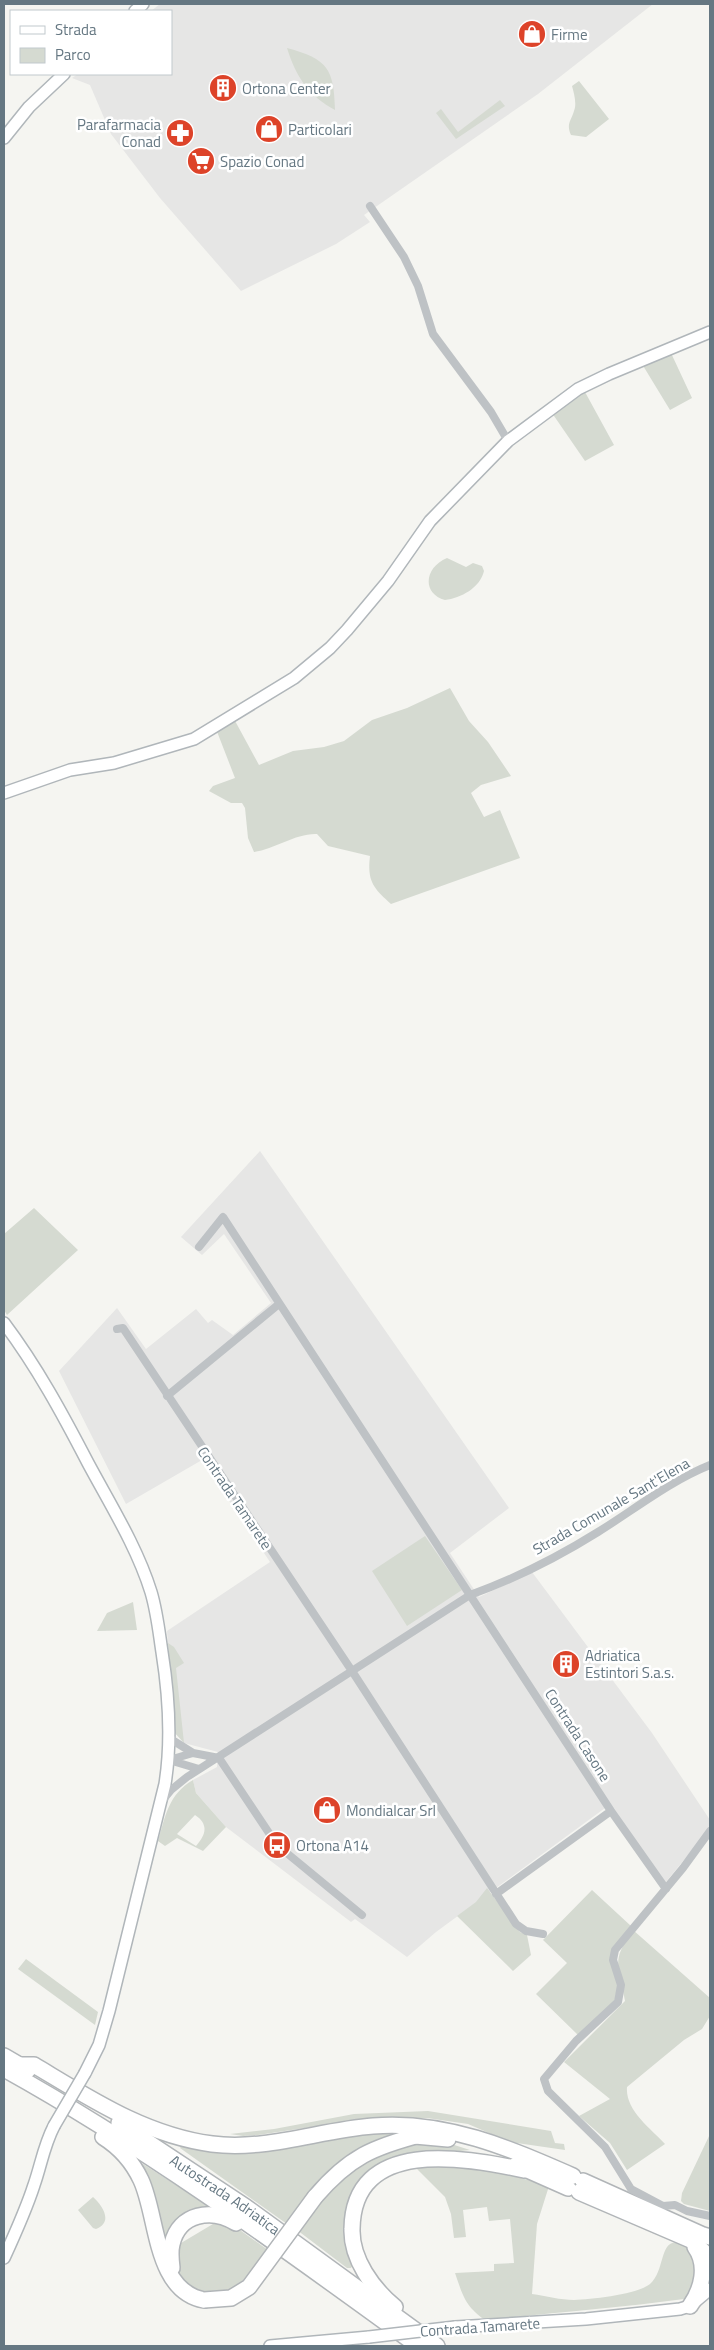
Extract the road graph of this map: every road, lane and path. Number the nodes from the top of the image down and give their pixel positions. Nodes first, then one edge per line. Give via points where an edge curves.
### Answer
1 (63, 75) edge
2 (4, 138) edge
3 (370, 206) dead end
4 (710, 332) edge
5 (508, 441) junction
6 (4, 793) edge
7 (200, 1248) dead end
8 (279, 1304) junction
9 (4, 1323) edge
10 (117, 1329) dead end
11 (167, 1396) junction
12 (710, 1465) edge
13 (470, 1595) junction
14 (352, 1671) junction
15 (170, 1738) junction
16 (193, 1753) junction
17 (219, 1758) junction
18 (169, 1760) junction
19 (199, 1770) junction
20 (161, 1804) junction
21 (611, 1810) junction
22 (710, 1831) edge
23 (666, 1889) junction
24 (496, 1894) junction
25 (362, 1915) dead end
26 (543, 1934) dead end
27 (4, 2056) edge
28 (20, 2065) junction
29 (4, 2069) edge
30 (71, 2108) junction
31 (445, 2130) junction
32 (415, 2136) junction
33 (524, 2170) junction
34 (576, 2184) junction
35 (710, 2216) edge
36 (250, 2225) junction
37 (687, 2238) junction
38 (708, 2238) edge
39 (4, 2258) edge
40 (710, 2258) edge
41 (172, 2277) junction
42 (710, 2289) edge
43 (690, 2306) junction
44 (270, 2346) edge
45 (418, 2346) edge
46 (437, 2346) edge
47 (448, 2346) edge

1 - 2 main road via 29,107
3 - 5 street via 404,257 418,286 433,334 491,412
4 - 5 main road via 578,389
5 - 6 main road via 430,521 388,581 347,630 294,678 194,738 114,763 70,770
7 - 8 street, Contrada Casone via 223,1217
8 - 11 street
8 - 13 street, Contrada Casone
9 - 15 main road via 48,1389 136,1555 151,1591 168,1688
10 - 11 street, Contrada Tamarete via 123,1328
11 - 14 street, Contrada Tamarete
12 - 13 street, Strada Comunale Sant'Elena via 690,1473 596,1534 501,1584
13 - 14 street, Strada Comunale Sant'Elena
13 - 21 street, Contrada Casone
14 - 17 street, Strada Comunale Sant'Elena
14 - 24 street, Contrada Tamarete
15 - 16 street
15 - 18 main road
16 - 17 street
16 - 18 street
17 - 19 street, Strada Comunale Sant'Elena
17 - 25 street via 277,1845
18 - 19 street
18 - 20 main road
19 - 20 street, Strada Comunale Sant'Elena via 171,1790
20 - 39 main road, bridge via 96,2052 47,2139 35,2184
21 - 23 street, Contrada Casone
21 - 24 street
22 - 23 street
23 - 35 street via 615,1950 613,1960 620,1985 618,2002 576,2041 544,2079 548,2091 605,2147 631,2189 663,2206 675,2205
24 - 26 street, Contrada Tamarete via 516,1924 526,1931
27 - 28 highway, Autostrada Adriatica
28 - 31 highway via 34,2065 142,2125 168,2135 208,2143 260,2143 380,2125
28 - 46 highway, Autostrada Adriatica via 193,2171
29 - 30 highway, Autostrada Adriatica
30 - 36 highway, Autostrada Adriatica via 151,2157
30 - 41 highway via 78,2119 116,2147 135,2170 145,2190 164,2266
31 - 32 highway
31 - 34 highway via 513,2150
32 - 33 highway via 473,2145
32 - 41 highway, bridge via 357,2158 338,2172 315,2197 249,2287 231,2298 204,2300 189,2294
33 - 34 highway
33 - 47 highway via 477,2160 415,2160 379,2173 365,2186 356,2202 352,2236 363,2268 390,2302
34 - 37 highway
34 - 38 highway
36 - 41 highway via 241,2226 214,2213 190,2219 173,2240
36 - 45 highway, Autostrada Adriatica
37 - 40 highway
37 - 43 highway via 699,2253 702,2268 700,2288
42 - 43 main road
43 - 44 main road, Contrada Tamarete, bridge via 680,2310 586,2319 455,2327

